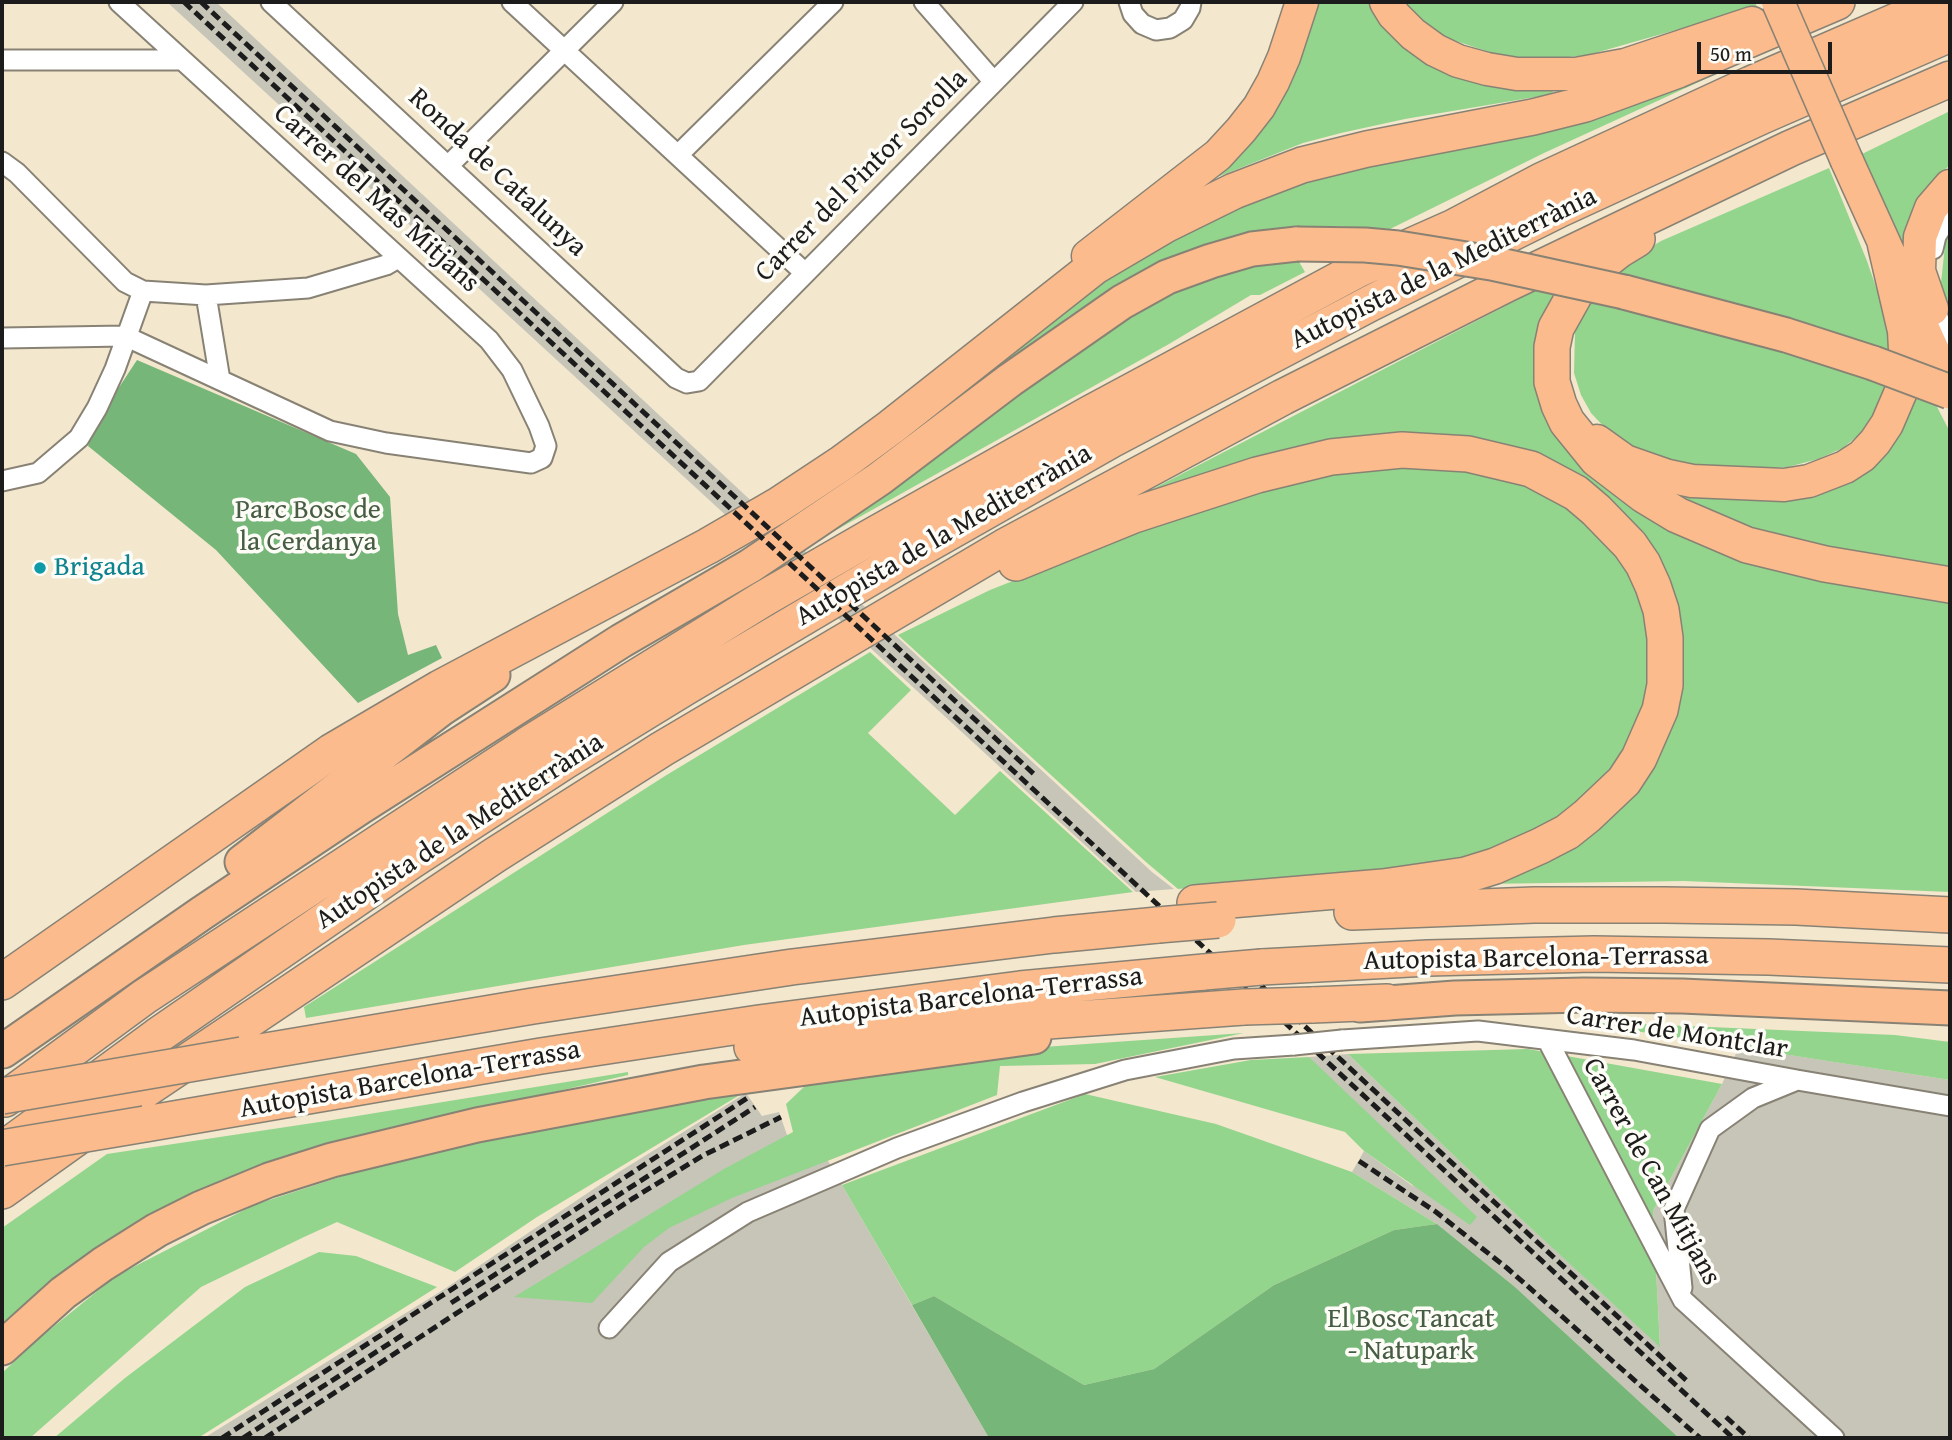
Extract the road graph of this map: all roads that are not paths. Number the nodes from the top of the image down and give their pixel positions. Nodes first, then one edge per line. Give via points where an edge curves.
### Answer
1 (118, 2) edge
2 (271, 2) edge
3 (512, 2) edge
4 (613, 2) edge
5 (833, 2) edge
6 (924, 2) edge
7 (1073, 2) edge
8 (1129, 2) edge
9 (1191, 2) edge
10 (1302, 2) edge
11 (1385, 2) edge
12 (1779, 2) edge
13 (1813, 2) edge
14 (1837, 2) edge
15 (1940, 2) edge
16 (1950, 34) edge
17 (564, 51) junction
18 (2, 60) edge
19 (181, 60) junction
20 (1950, 79) edge
21 (994, 82) junction
22 (1791, 148) junction
23 (678, 155) junction
24 (2, 162) edge
25 (448, 166) junction
26 (1950, 186) edge
27 (1950, 213) edge
28 (1884, 245) junction
29 (398, 258) junction
30 (805, 273) junction
31 (143, 291) junction
32 (206, 295) junction
33 (125, 336) junction
34 (2, 338) edge
35 (1948, 349) edge
36 (220, 380) junction
37 (948, 382) junction
38 (1552, 382) junction
39 (687, 383) joint
40 (1950, 390) edge
41 (2, 481) edge
42 (708, 546) junction
43 (1950, 584) edge
44 (887, 616) junction
45 (1206, 911) junction
46 (1950, 915) edge
47 (1950, 965) edge
48 (2, 982) edge
49 (1387, 1002) joint
50 (1950, 1007) edge
51 (1248, 1012) junction
52 (239, 1041) junction
53 (1548, 1041) junction
54 (3, 1051) edge
55 (1797, 1080) junction
56 (2, 1096) edge
57 (2, 1102) edge
58 (1950, 1106) edge
59 (203, 1115) junction
60 (2, 1149) edge
61 (2, 1191) edge
62 (2, 1206) edge
63 (1683, 1300) junction
64 (609, 1328) dead end
65 (2, 1348) edge
66 (1834, 1438) edge

1 - 19 street, Carrer del Mas Mitjans
2 - 25 street, Ronda de Catalunya
3 - 17 street
4 - 17 street
5 - 23 street
6 - 21 street
7 - 21 street, Carrer del Pintor Sorolla
8 - 9 street via 1142,24 1156,30 1183,20
10 - 37 main road via 1273,82 1259,107 1218,155 979,344
11 - 13 main road via 1413,34 1458,61 1507,73 1548,76 1625,65
12 - 28 main road, bridge
14 - 37 highway via 1585,104 1338,155 1234,191 1094,267
15 - 57 highway, Autopista de la Mediterrània via 1739,89 1357,270 874,535 516,752 144,998
16 - 60 highway, Autopista de la Mediterrània via 1573,203 1371,303 1111,440 925,545 565,761 411,861
17 - 23 street
17 - 25 street
18 - 19 street
19 - 29 street, Carrer del Mas Mitjans
20 - 22 highway
21 - 30 street, Carrer del Pintor Sorolla
22 - 38 highway via 1619,250 1597,268 1564,310 1556,328
22 - 44 highway via 1283,397 1004,547
23 - 30 street
24 - 31 street via 125,282
25 - 39 street, Ronda de Catalunya via 676,378
26 - 35 main road via 1924,223 1919,253 1924,290
27 - 35 street via 1936,236 1930,269 1933,300
28 - 38 main road via 1906,344 1902,389 1875,442 1862,456 1827,475 1784,485 1722,484 1645,469 1592,438 1563,405
28 - 40 main road
29 - 32 street via 308,288
29 - 36 street, Carrer del Mas Mitjans via 489,340 512,370 546,446 542,458 531,463 330,431
30 - 39 street, Carrer del Pintor Sorolla via 699,381
31 - 32 street
31 - 33 street
32 - 36 street
33 - 34 street
33 - 36 street
33 - 41 street via 115,369 79,438 38,473
37 - 42 highway via 842,463
38 - 43 highway via 1567,422 1597,459 1677,515 1782,555
40 - 54 highway, bridge via 1786,335 1504,265 1398,248 1297,244 1210,261 1167,277 1122,302 879,480 750,566 621,641 359,808
42 - 48 highway via 439,688 331,752
42 - 54 highway via 441,709
44 - 45 highway via 1191,495 1302,463 1364,452 1439,451 1531,469 1576,493 1616,529 1643,564 1661,610 1665,685 1660,710 1639,758 1597,808 1540,846 1466,875
44 - 52 highway via 562,813
45 - 46 highway, Autopista Barcelona-Terrassa via 1534,905 1783,907
45 - 52 highway, Autopista Barcelona-Terrassa, bridge via 533,1006
47 - 59 highway, Autopista Barcelona-Terrassa, bridge via 1594,954 1262,967 1020,989 759,1023
49 - 50 highway via 1654,996
49 - 51 highway, bridge
51 - 59 highway via 854,1036 641,1061 303,1111
51 - 65 highway via 705,1082 398,1142 269,1180 157,1230 63,1293
52 - 56 highway, Autopista Barcelona-Terrassa, bridge
52 - 61 highway via 121,1105
52 - 62 highway
53 - 55 street, Carrer de Montclar via 1634,1050
53 - 63 street, Carrer de Can Mitjans
53 - 64 street, Carrer de Montclar, bridge via 1478,1031 1342,1040 1234,1049 1125,1070 897,1148 748,1212 669,1262
55 - 58 street, Carrer de Montclar
55 - 63 street, Carrer de Montclar via 1753,1098 1710,1129 1674,1209
59 - 60 highway, Autopista Barcelona-Terrassa, bridge
63 - 66 street, Carrer de Can Mitjans

